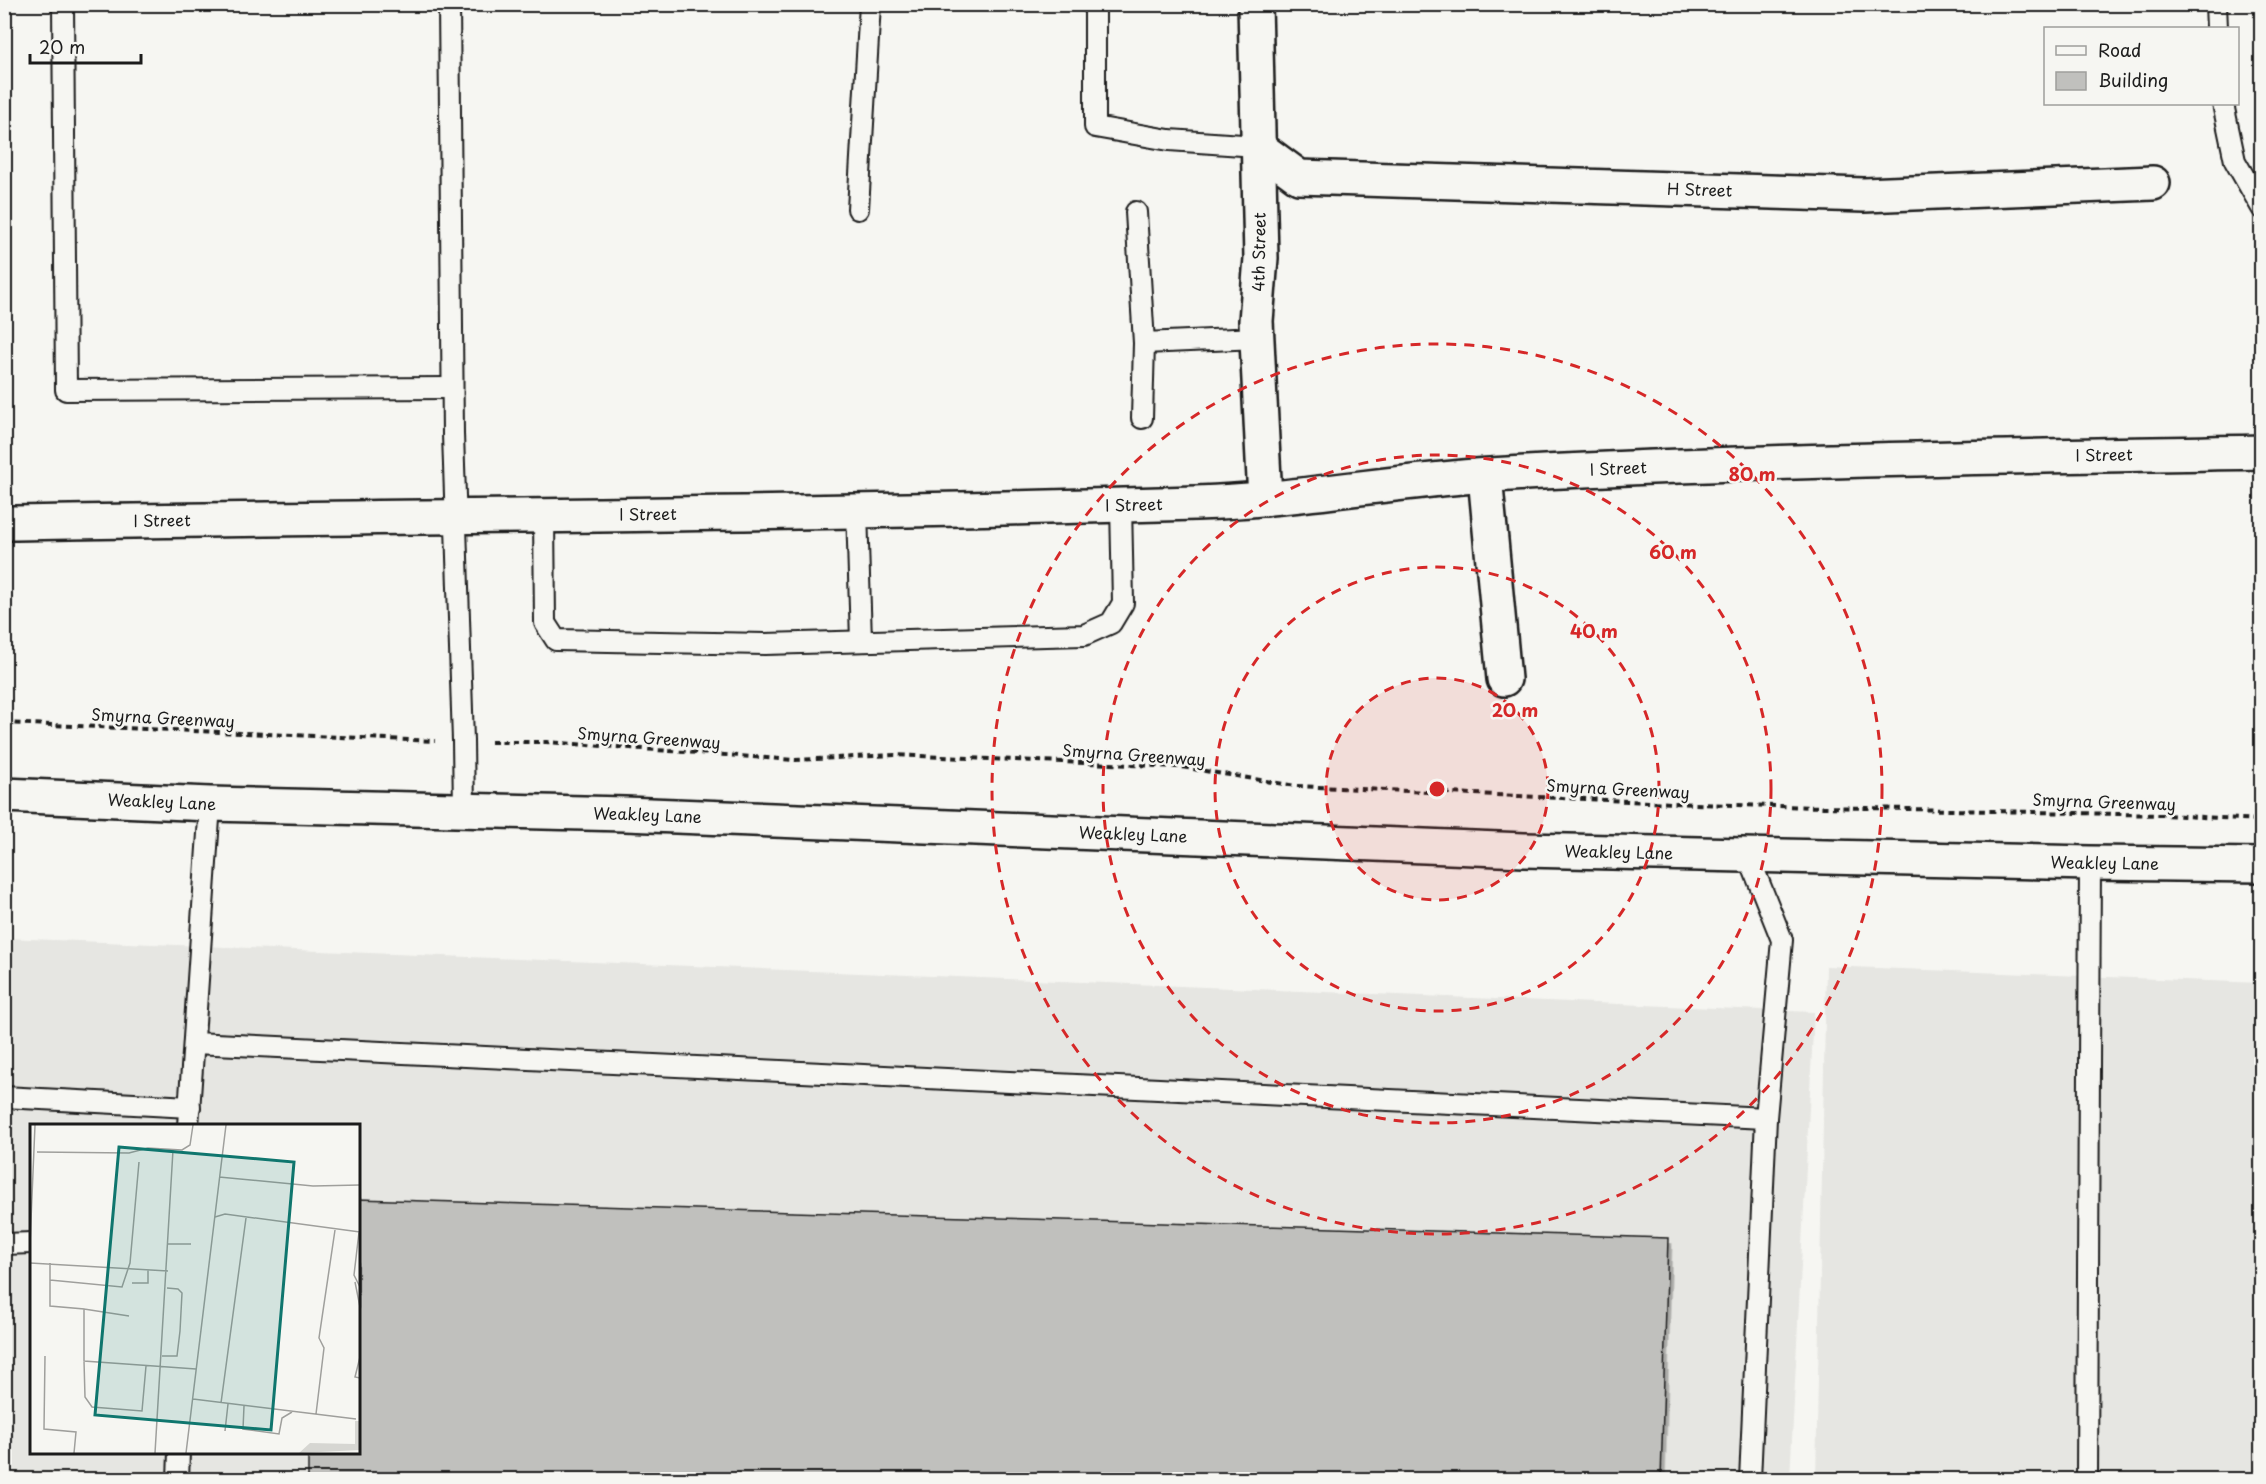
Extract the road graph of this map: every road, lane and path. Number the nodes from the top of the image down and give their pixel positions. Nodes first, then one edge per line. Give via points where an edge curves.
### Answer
1 (63, 4) edge
2 (449, 4) edge
3 (870, 4) edge
4 (1095, 4) edge
5 (1255, 4) edge
6 (2216, 4) edge
7 (2217, 27) edge
8 (2223, 105) edge
9 (1257, 146) junction
10 (2153, 183) dead end
11 (2262, 208) edge
12 (858, 209) dead end
13 (1136, 212) dead end
14 (1257, 338) junction
15 (1144, 343) junction
16 (452, 388) junction
17 (1142, 418) dead end
18 (2262, 452) edge
19 (1485, 476) junction
20 (1265, 499) junction
21 (1121, 504) junction
22 (858, 510) junction
23 (544, 514) junction
24 (456, 516) junction
25 (4, 523) edge
26 (861, 641) junction
27 (1504, 679) dead end
28 (4, 723) edge
29 (464, 741) junction
30 (4, 795) edge
31 (210, 804) junction
32 (464, 810) junction
33 (2262, 820) edge
34 (1748, 855) junction
35 (2090, 863) junction
36 (2262, 865) edge
37 (194, 1043) junction
38 (4, 1097) edge
39 (189, 1116) edge
40 (1766, 1118) junction
41 (30, 1243) edge
42 (4, 1244) edge
43 (179, 1454) edge
44 (178, 1479) edge
45 (1750, 1479) edge
46 (2087, 1479) edge

1 - 16 lane via 66,390
2 - 16 lane
3 - 12 lane
4 - 9 lane via 1095,127 1169,140
5 - 9 street, 4th Street
6 - 7 lane
8 - 11 lane via 2235,161
9 - 10 street, H Street via 1299,177 1864,195
9 - 14 street, 4th Street via 1262,258
13 - 15 lane
14 - 15 lane
14 - 20 street, 4th Street
15 - 17 lane
16 - 24 lane
18 - 19 street, I Street via 1881,459
19 - 20 street, I Street
19 - 27 street
20 - 21 street, I Street
21 - 22 street, I Street
21 - 26 lane via 1123,603 1111,623 1084,635
22 - 23 street, I Street
22 - 26 lane
23 - 24 street, I Street
23 - 26 lane via 545,623 556,640 765,644
24 - 25 street, I Street
24 - 29 lane
28 - 29 path, Smyrna Greenway
29 - 32 lane
29 - 33 path, Smyrna Greenway via 546,742 795,760 895,756 1181,767 1296,786 1695,804
30 - 31 street, Weakley Lane
31 - 32 street, Weakley Lane
31 - 37 lane
32 - 34 street, Weakley Lane
34 - 35 street, Weakley Lane
34 - 40 lane via 1782,940
35 - 36 street, Weakley Lane
35 - 46 lane
37 - 39 lane
37 - 40 lane
38 - 39 lane
40 - 45 lane
41 - 42 lane
43 - 44 lane

